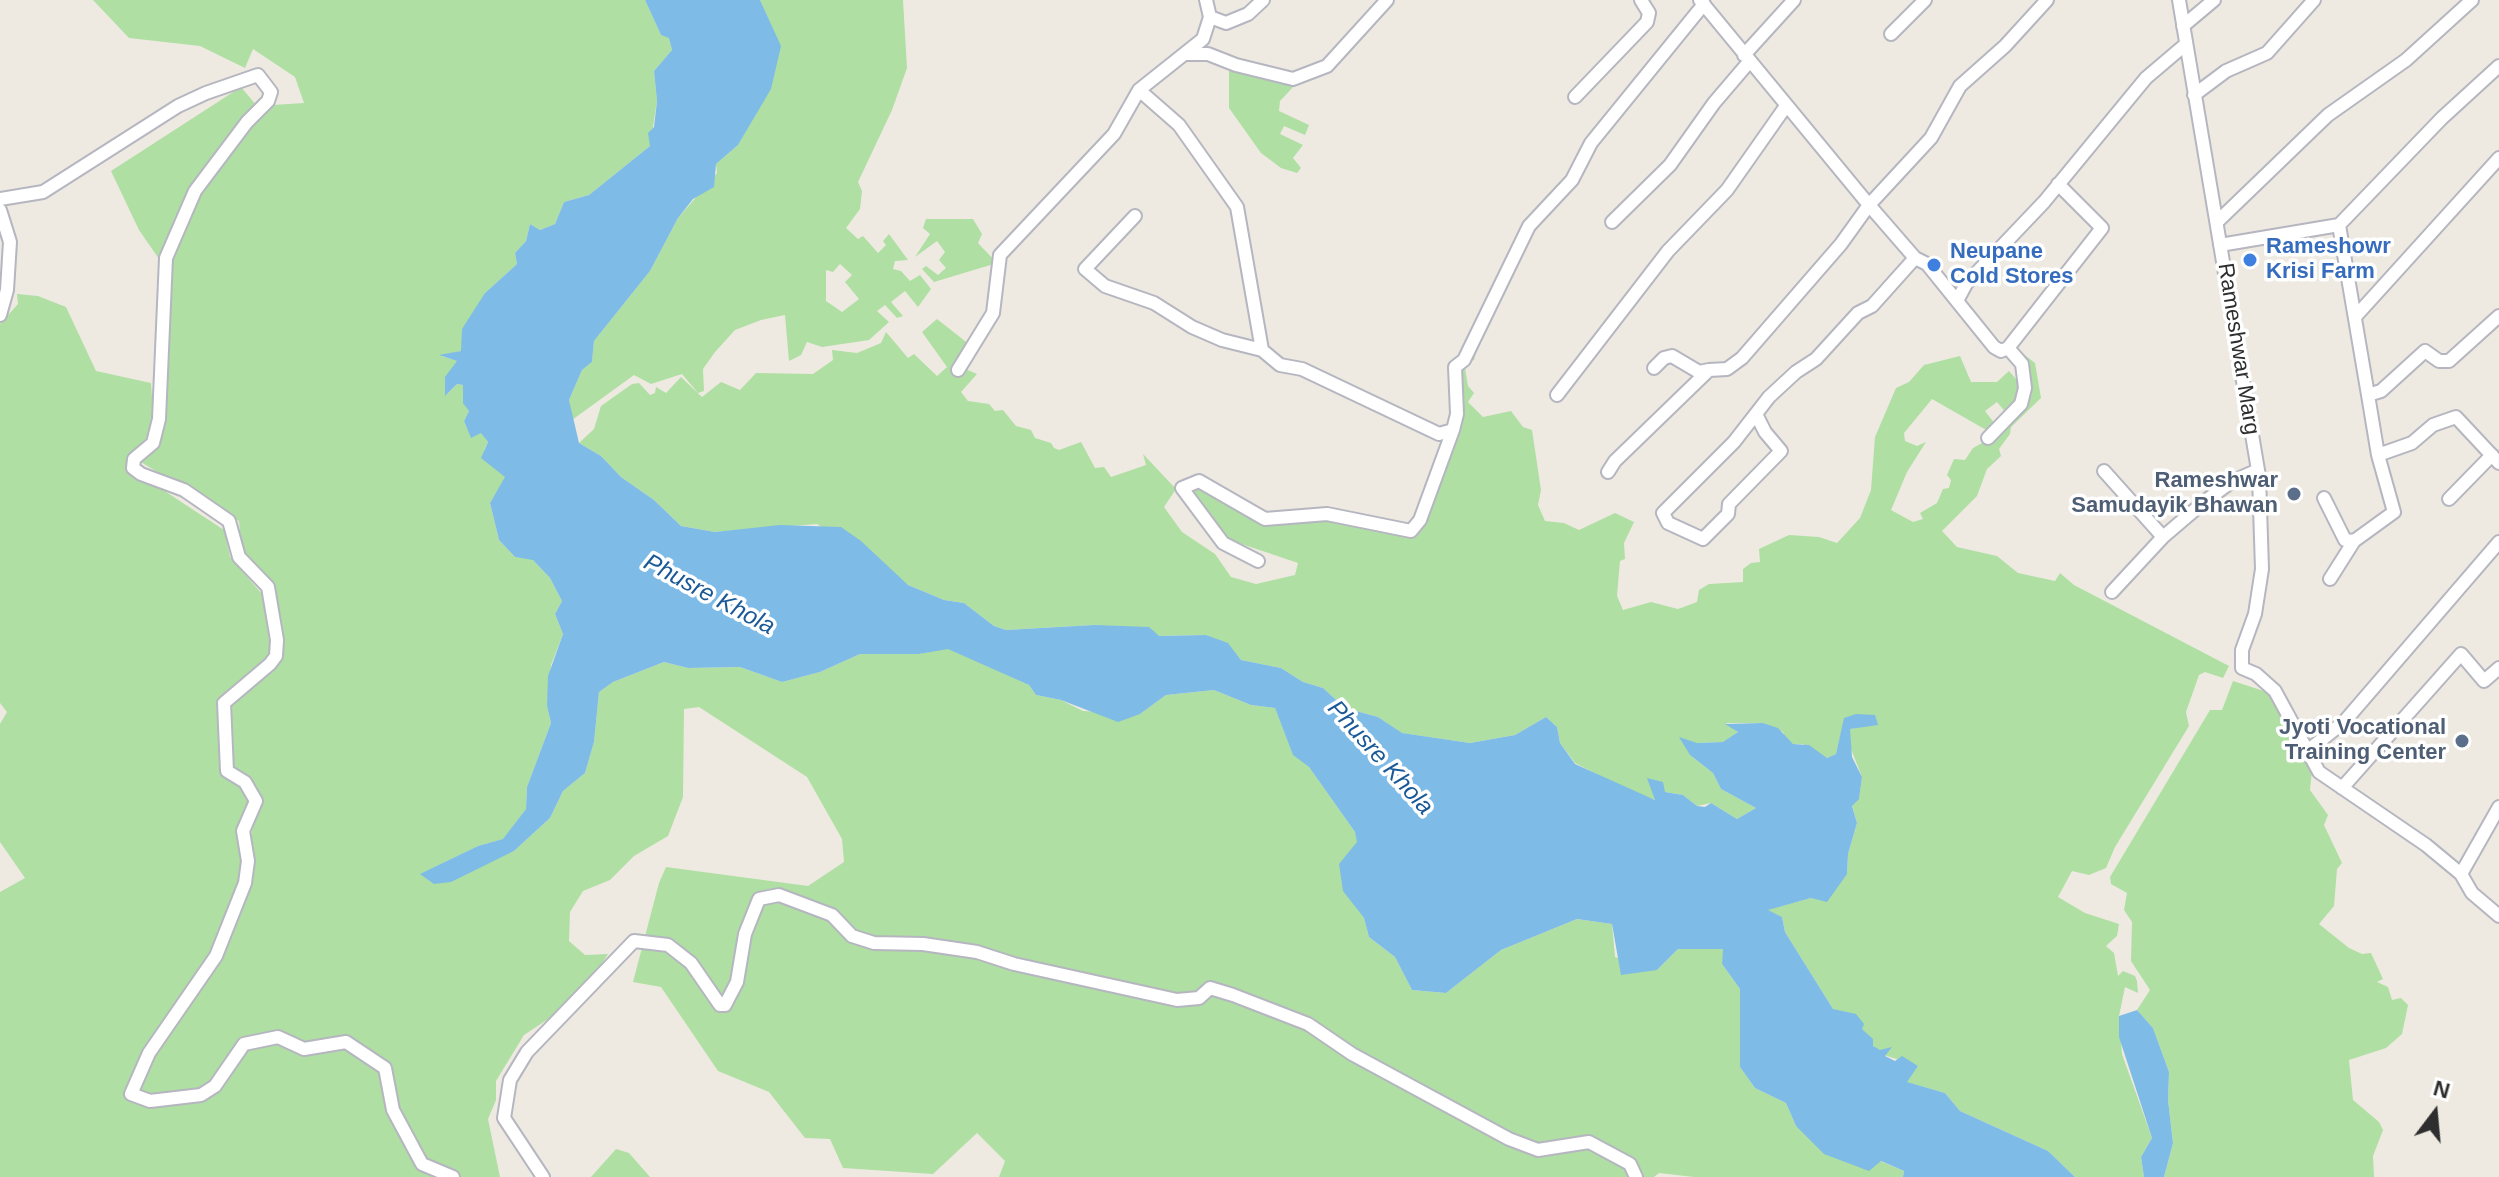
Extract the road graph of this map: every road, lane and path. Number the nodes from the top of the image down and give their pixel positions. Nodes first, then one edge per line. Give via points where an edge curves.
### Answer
1 (1206, 0) edge
2 (1263, 0) edge
3 (1387, 0) edge
4 (1641, 0) edge
5 (1794, 0) edge
6 (1925, 0) edge
7 (2047, 0) edge
8 (2179, 0) edge
9 (2214, 0) edge
10 (2314, 0) edge
11 (2472, 0) edge
12 (1702, 2) edge
13 (1210, 17) junction
14 (2183, 26) junction
15 (1891, 34) dead end
16 (2186, 44) junction
17 (1185, 54) junction
18 (1747, 58) junction
19 (2499, 66) edge
20 (1139, 90) junction
21 (2194, 95) junction
22 (1575, 97) dead end
23 (1786, 106) junction
24 (2499, 158) edge
25 (2058, 184) junction
26 (0, 199) edge
27 (1869, 205) junction
28 (0, 210) edge
29 (1135, 216) dead end
30 (1612, 222) dead end
31 (2217, 222) junction
32 (2339, 225) junction
33 (2220, 245) junction
34 (1915, 258) junction
35 (1957, 301) junction
36 (0, 315) edge
37 (2355, 317) junction
38 (2498, 320) edge
39 (2008, 348) junction
40 (1262, 350) junction
41 (1654, 368) dead end
42 (958, 370) dead end
43 (1709, 370) junction
44 (1557, 395) dead end
45 (2368, 395) junction
46 (1756, 414) junction
47 (1453, 430) junction
48 (1988, 438) dead end
49 (2378, 455) junction
50 (2495, 459) edge
51 (2258, 470) junction
52 (2104, 471) dead end
53 (1608, 472) dead end
54 (2324, 498) dead end
55 (2449, 499) dead end
56 (2163, 537) junction
57 (2354, 541) junction
58 (2499, 542) edge
59 (1258, 561) dead end
60 (2330, 579) dead end
61 (2112, 592) dead end
62 (2499, 668) edge
63 (2306, 752) junction
64 (2342, 788) junction
65 (2499, 807) edge
66 (2461, 874) junction
67 (2499, 916) edge
68 (453, 1177) edge
69 (543, 1177) edge
70 (1636, 1177) edge

1 - 13 street
2 - 13 street via 1226,23
3 - 17 street via 1327,66 1293,79 1208,54
4 - 22 street via 1649,13 1647,22
5 - 18 street
6 - 15 street
7 - 27 street via 1960,86 1931,138
8 - 14 street, Rameshwar Marg
9 - 14 street
10 - 21 street via 2267,53 2226,71
11 - 31 street via 2406,60 2328,115
12 - 18 street
12 - 47 street via 1591,143 1572,180 1529,226 1464,360 1455,367
13 - 17 street via 1203,39
14 - 16 street, Rameshwar Marg
16 - 21 street, Rameshwar Marg
16 - 25 street via 2146,78
17 - 20 street
18 - 23 street
18 - 30 street via 1670,165
19 - 32 street
20 - 40 street via 1179,125 1237,207
20 - 42 street via 1114,134 1000,255 993,313
21 - 31 street, Rameshwar Marg
23 - 27 street
23 - 44 street via 1727,190 1668,251
24 - 37 street
25 - 35 street via 1966,284
25 - 39 street via 2102,228
26 - 68 street via 43,192 206,93 258,75 271,92 195,191 166,258 159,419 153,443 134,459 133,468 141,474 184,490 229,521 239,557 268,587 277,640 270,664 224,703 227,771 245,782 256,801 243,831 245,883 216,956 149,1053 131,1094 150,1101 201,1095 215,1086 244,1044 278,1037 304,1049 346,1042 385,1068 393,1110 422,1164
27 - 34 street
27 - 43 street via 1742,358 1727,369
28 - 36 street via 10,242
29 - 40 street via 1085,269 1105,286 1154,303 1192,327
31 - 33 street, Rameshwar Marg
32 - 33 street
32 - 37 street
33 - 51 street, Rameshwar Marg
34 - 35 street via 1927,264
34 - 46 street
35 - 39 street via 1994,347
37 - 45 street
38 - 45 street via 2449,361 2425,351 2381,391
39 - 48 street via 2022,364 2025,388 2021,404
40 - 47 street via 1280,365 1302,369 1439,434
41 - 43 street via 1672,356 1699,372
43 - 53 street
45 - 49 street
46 - 46 street via 1663,513 1668,523 1703,539 1781,451
47 - 59 street via 1420,520 1411,531 1327,514 1265,519 1199,481 1182,488 1223,543
49 - 50 street via 2412,443 2433,425 2456,417
49 - 57 street via 2394,512
50 - 55 street
51 - 56 street via 2231,482
51 - 63 street, Rameshwar Marg via 2262,569 2242,668 2275,691
52 - 56 street
54 - 57 street via 2345,540
56 - 61 street
57 - 60 street
58 - 63 street via 2344,722
62 - 64 street via 2484,681 2461,654
63 - 64 street, Rameshwar Marg via 2319,772
64 - 66 street, Rameshwar Marg
65 - 66 street
66 - 67 street, Rameshwar Marg via 2472,893
69 - 70 street via 504,1118 510,1080 527,1052 634,941 668,945 691,963 725,1005 737,982 745,934 759,899 779,895 832,915 852,936 874,943 977,952 1177,1000 1199,998 1210,988 1233,995 1308,1024 1352,1054 1509,1139 1538,1150 1589,1142 1630,1164

